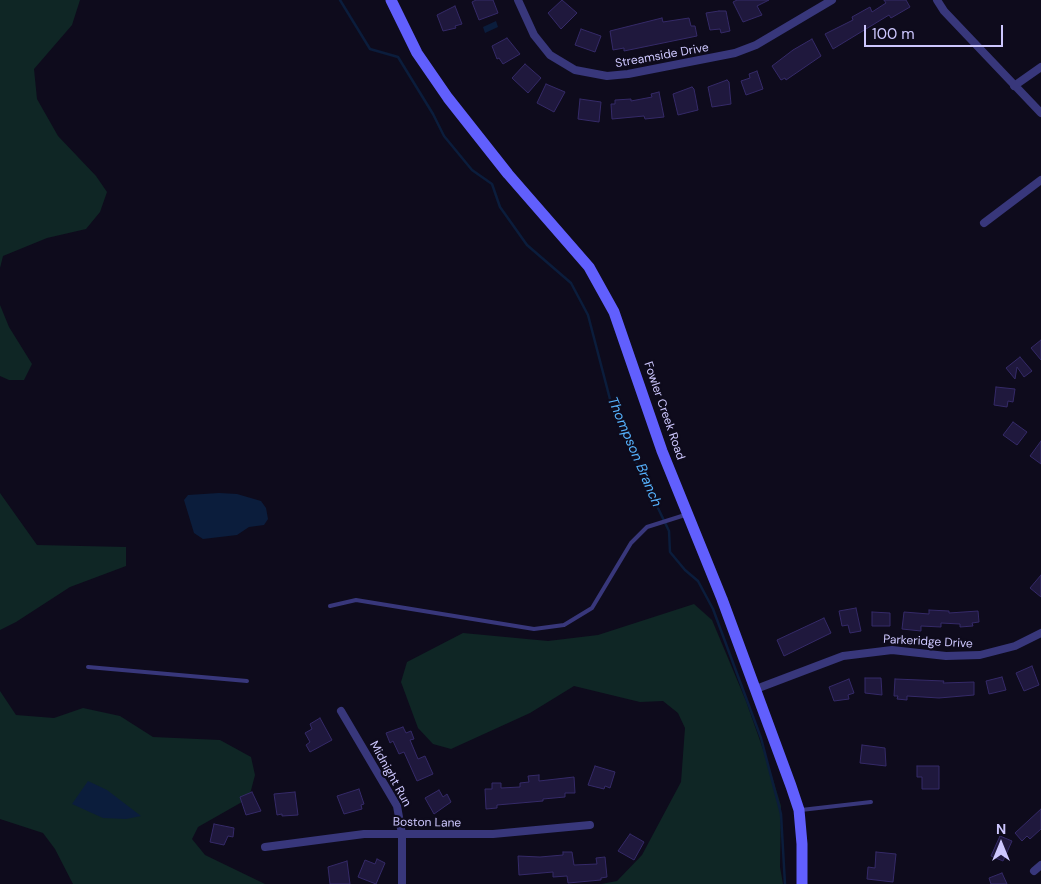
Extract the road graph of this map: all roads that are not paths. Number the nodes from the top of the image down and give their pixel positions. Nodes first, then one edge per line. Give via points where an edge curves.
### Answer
1 (518, 0) edge
2 (832, 0) edge
3 (937, 0) edge
4 (395, 1) edge
5 (1041, 67) edge
6 (1014, 86) junction
7 (1041, 113) edge
8 (1041, 180) edge
9 (984, 223) dead end
10 (687, 515) junction
11 (330, 606) dead end
12 (1041, 633) edge
13 (88, 667) dead end
14 (247, 681) dead end
15 (756, 689) junction
16 (341, 711) dead end
17 (871, 802) dead end
18 (799, 810) junction
19 (590, 825) dead end
20 (402, 834) junction
21 (265, 847) dead end
22 (1041, 865) edge
23 (1034, 872) dead end
24 (402, 884) edge
25 (802, 884) edge

1 - 2 street, Streamside Drive via 534,34 550,55 575,70 607,76 736,53 756,45
3 - 6 street via 944,12
4 - 10 main road, Fowler Creek Road via 417,53 448,98 589,267 604,292 624,335
5 - 6 street
6 - 7 street
8 - 9 street
10 - 11 lane via 646,527 631,543 592,608 564,625 534,629 356,600
10 - 15 main road, Fowler Creek Road
12 - 15 street, Parkeridge Drive via 1016,646 980,655 946,656 892,650 844,656
13 - 14 lane
15 - 18 main road, Fowler Creek Road
16 - 20 street, Midnight Run via 397,806
17 - 18 lane
18 - 25 main road, Fowler Creek Road
19 - 20 street, Boston Lane via 492,834
20 - 21 street, Boston Lane via 364,834
20 - 24 street, Midnight Run
22 - 23 street

